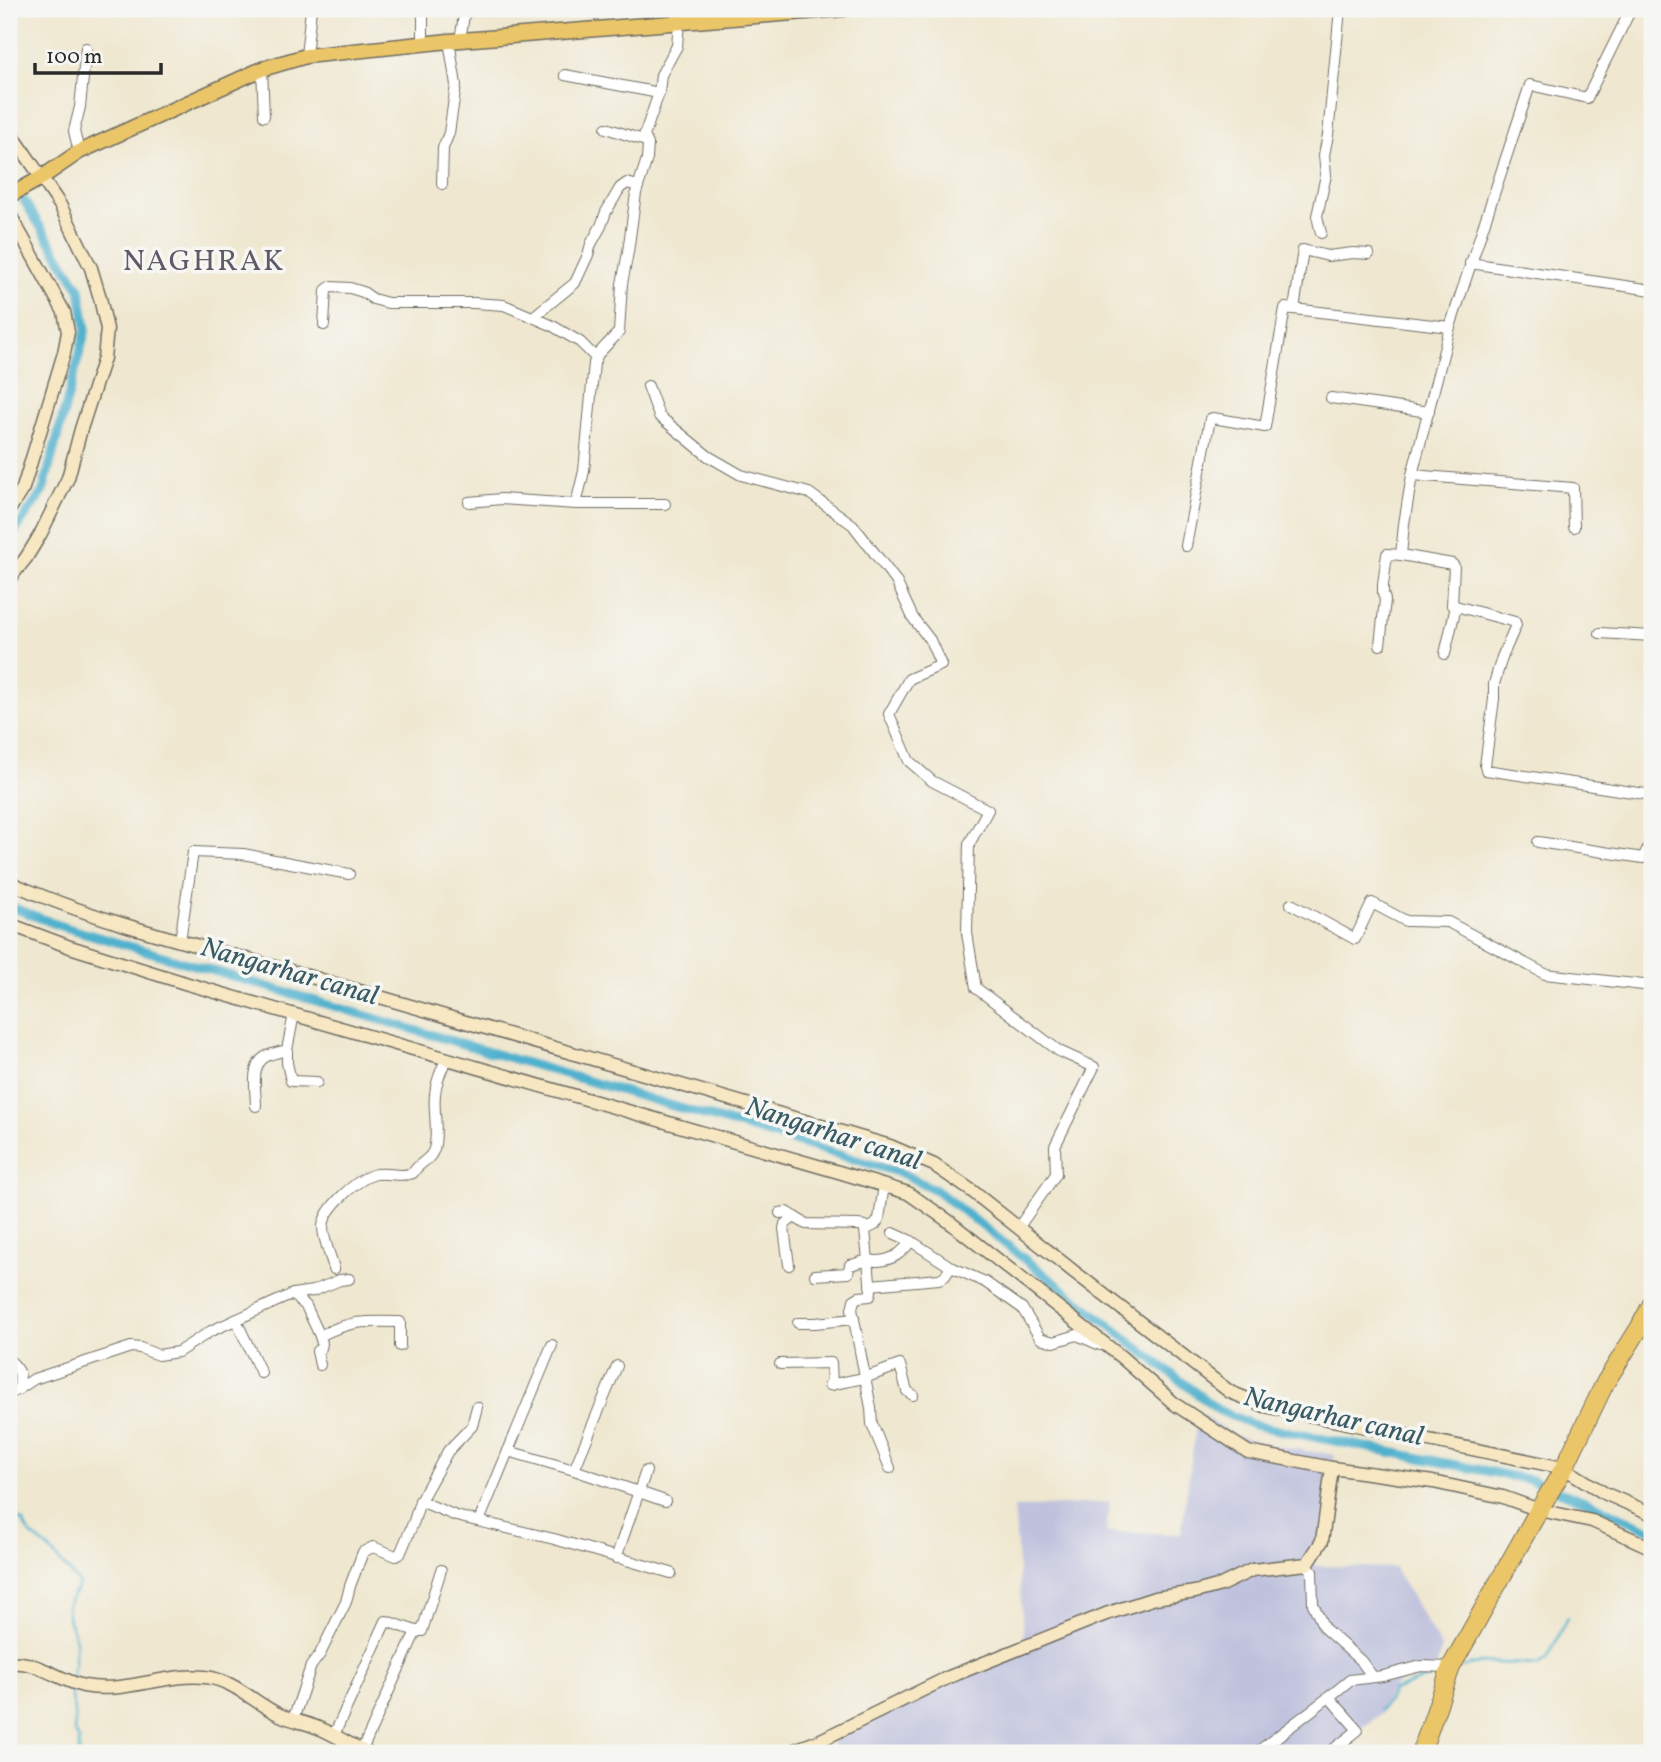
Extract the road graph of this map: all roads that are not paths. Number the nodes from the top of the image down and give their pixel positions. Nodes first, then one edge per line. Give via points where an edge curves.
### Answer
1 (311, 9) edge
2 (420, 9) edge
3 (465, 9) edge
4 (844, 9) edge
5 (1340, 9) edge
6 (1630, 9) edge
7 (706, 14) edge
8 (679, 22) junction
9 (455, 40) junction
10 (423, 43) junction
11 (86, 48) dead end
12 (306, 56) junction
13 (262, 69) junction
14 (565, 75) dead end
15 (659, 93) junction
16 (264, 116) dead end
17 (606, 128) dead end
18 (9, 130) edge
19 (646, 141) junction
20 (79, 152) junction
21 (41, 178) junction
22 (442, 184) dead end
23 (638, 186) junction
24 (9, 197) edge
25 (9, 213) edge
26 (1321, 233) dead end
27 (1369, 254) dead end
28 (1470, 263) junction
29 (1652, 290) edge
30 (1294, 309) junction
31 (533, 317) junction
32 (324, 326) dead end
33 (1450, 327) junction
34 (596, 358) junction
35 (648, 386) dead end
36 (1331, 398) dead end
37 (1429, 412) junction
38 (1412, 475) junction
39 (469, 502) dead end
40 (576, 504) junction
41 (665, 504) dead end
42 (9, 510) edge
43 (1574, 527) dead end
44 (1186, 547) dead end
45 (1401, 555) junction
46 (9, 579) edge
47 (1456, 606) junction
48 (1600, 633) dead end
49 (1652, 636) edge
50 (1380, 645) dead end
51 (1445, 653) dead end
52 (1652, 796) edge
53 (1652, 841) edge
54 (1538, 842) dead end
55 (349, 874) dead end
56 (9, 882) edge
57 (1291, 904) dead end
58 (9, 924) edge
59 (180, 941) junction
60 (1652, 986) edge
61 (294, 1014) junction
62 (287, 1050) junction
63 (447, 1058) junction
64 (317, 1082) dead end
65 (256, 1106) dead end
66 (884, 1185) junction
67 (780, 1213) dead end
68 (794, 1217) junction
69 (1018, 1228) junction
70 (865, 1230) junction
71 (893, 1233) dead end
72 (911, 1241) junction
73 (867, 1261) junction
74 (789, 1265) dead end
75 (951, 1267) junction
76 (334, 1269) dead end
77 (848, 1273) junction
78 (816, 1275) dead end
79 (349, 1279) dead end
80 (870, 1280) junction
81 (293, 1294) junction
82 (1652, 1304) edge
83 (854, 1319) junction
84 (236, 1320) junction
85 (798, 1323) dead end
86 (320, 1336) junction
87 (552, 1345) dead end
88 (400, 1346) dead end
89 (1109, 1348) junction
90 (9, 1360) edge
91 (780, 1364) dead end
92 (320, 1365) dead end
93 (617, 1366) dead end
94 (261, 1373) dead end
95 (864, 1378) junction
96 (19, 1389) junction
97 (9, 1394) edge
98 (913, 1395) dead end
99 (477, 1407) dead end
100 (508, 1451) junction
101 (890, 1468) dead end
102 (1332, 1468) junction
103 (1564, 1468) junction
104 (574, 1470) junction
105 (646, 1471) dead end
106 (638, 1493) junction
107 (420, 1501) junction
108 (665, 1501) dead end
109 (1542, 1506) junction
110 (1652, 1514) edge
111 (479, 1521) junction
112 (1652, 1548) edge
113 (616, 1558) junction
114 (1307, 1564) junction
115 (441, 1570) dead end
116 (671, 1573) dead end
117 (416, 1631) junction
118 (9, 1664) edge
119 (1451, 1667) junction
120 (1373, 1677) junction
121 (1329, 1697) junction
122 (293, 1720) junction
123 (334, 1735) junction
124 (365, 1752) edge
125 (786, 1753) edge
126 (1256, 1753) edge
127 (1329, 1753) edge
128 (1421, 1753) edge

1 - 12 street
2 - 10 street
3 - 9 street
4 - 7 main road
5 - 26 street via 1324,155 1326,175 1317,216
6 - 28 street via 1587,98 1530,85
7 - 8 main road
8 - 9 main road
8 - 15 street via 677,46 659,80
9 - 10 main road
9 - 22 street via 456,85 443,148
10 - 12 main road
11 - 20 street via 74,131
12 - 13 main road
13 - 16 street
13 - 20 main road
14 - 15 street
15 - 19 street via 645,131
17 - 19 street
18 - 21 street
19 - 23 street via 647,159
20 - 21 main road
21 - 24 main road
21 - 46 street via 91,268 107,329 104,358 68,478 40,535
23 - 31 street via 627,183 620,188 575,283
23 - 34 street via 619,332
25 - 42 street via 64,312 68,332 23,488
27 - 30 street via 1328,257 1303,250
28 - 29 street
28 - 33 street
30 - 33 street
30 - 44 street via 1284,309 1265,427 1209,421
31 - 32 street via 504,305 388,303 350,288 330,287
31 - 34 street via 580,342
33 - 37 street
34 - 40 street
35 - 69 street via 659,416 708,456 741,475 809,493 853,525 896,581 941,665 909,679 889,714 909,761 932,781 988,810 969,844 967,933 976,988 1059,1051 1094,1067 1055,1146 1056,1174
36 - 37 street
37 - 38 street
38 - 43 street via 1573,488
38 - 45 street
39 - 40 street via 500,499
40 - 41 street
45 - 47 street via 1454,565 1452,605
45 - 50 street via 1386,555
47 - 51 street
47 - 52 street via 1517,625 1494,684 1486,770
48 - 49 street
53 - 54 street via 1643,858
55 - 59 street via 243,854 193,852
56 - 59 street
57 - 60 street via 1355,939 1372,903 1406,921 1448,922 1545,974
58 - 61 street
59 - 69 street via 890,1146 934,1165
61 - 62 street
61 - 63 street
62 - 64 street via 291,1081
62 - 65 street via 259,1062
63 - 66 street
63 - 76 street via 435,1094 434,1152 414,1173 376,1174 354,1184 331,1209 323,1231
66 - 70 street via 879,1219
66 - 89 street via 908,1194 947,1220
67 - 68 street
68 - 70 street via 806,1224 858,1225
68 - 74 street via 784,1229
69 - 103 street via 1230,1392 1265,1406
70 - 73 street
71 - 72 street
72 - 73 street via 892,1259
72 - 75 street
73 - 77 street via 850,1265
73 - 80 street
75 - 80 street via 939,1279
75 - 89 street via 985,1282 1022,1308 1040,1338 1054,1342 1077,1335
77 - 78 street
77 - 80 street
79 - 81 street
80 - 83 street via 870,1296 854,1300
81 - 84 street
81 - 86 street via 306,1306
82 - 103 highway via 1605,1382
83 - 85 street
83 - 95 street
84 - 94 street
84 - 96 street via 178,1352 158,1355 131,1347 34,1379
86 - 88 street via 352,1323 400,1322
86 - 92 street
87 - 100 street
89 - 102 street via 1176,1405 1248,1452
90 - 96 street via 21,1375
91 - 95 street via 831,1363 830,1385
93 - 104 street
95 - 98 street via 900,1365 907,1391
95 - 101 street via 872,1424
96 - 97 street
99 - 107 street via 472,1426 448,1451
100 - 104 street
100 - 111 street
102 - 109 street via 1433,1482
102 - 114 street via 1322,1541
103 - 109 highway
103 - 110 street via 1604,1493
104 - 106 street
105 - 106 street
106 - 108 street
106 - 113 street
107 - 111 street
107 - 122 street via 400,1553 396,1556 373,1547 363,1552 346,1602 311,1666
109 - 112 street via 1592,1521
109 - 119 highway
111 - 113 street
113 - 116 street
114 - 120 street via 1312,1572 1313,1604 1324,1628
114 - 125 street via 1252,1570 1221,1585 1155,1598 1106,1614 949,1677
115 - 117 street via 422,1631
117 - 123 street via 386,1621
117 - 124 street
118 - 122 street via 29,1665 83,1686 109,1688 207,1677 224,1681
119 - 120 street via 1421,1666
119 - 128 highway
120 - 121 street via 1350,1680
121 - 126 street
121 - 127 street via 1358,1730
122 - 123 street
123 - 124 street

